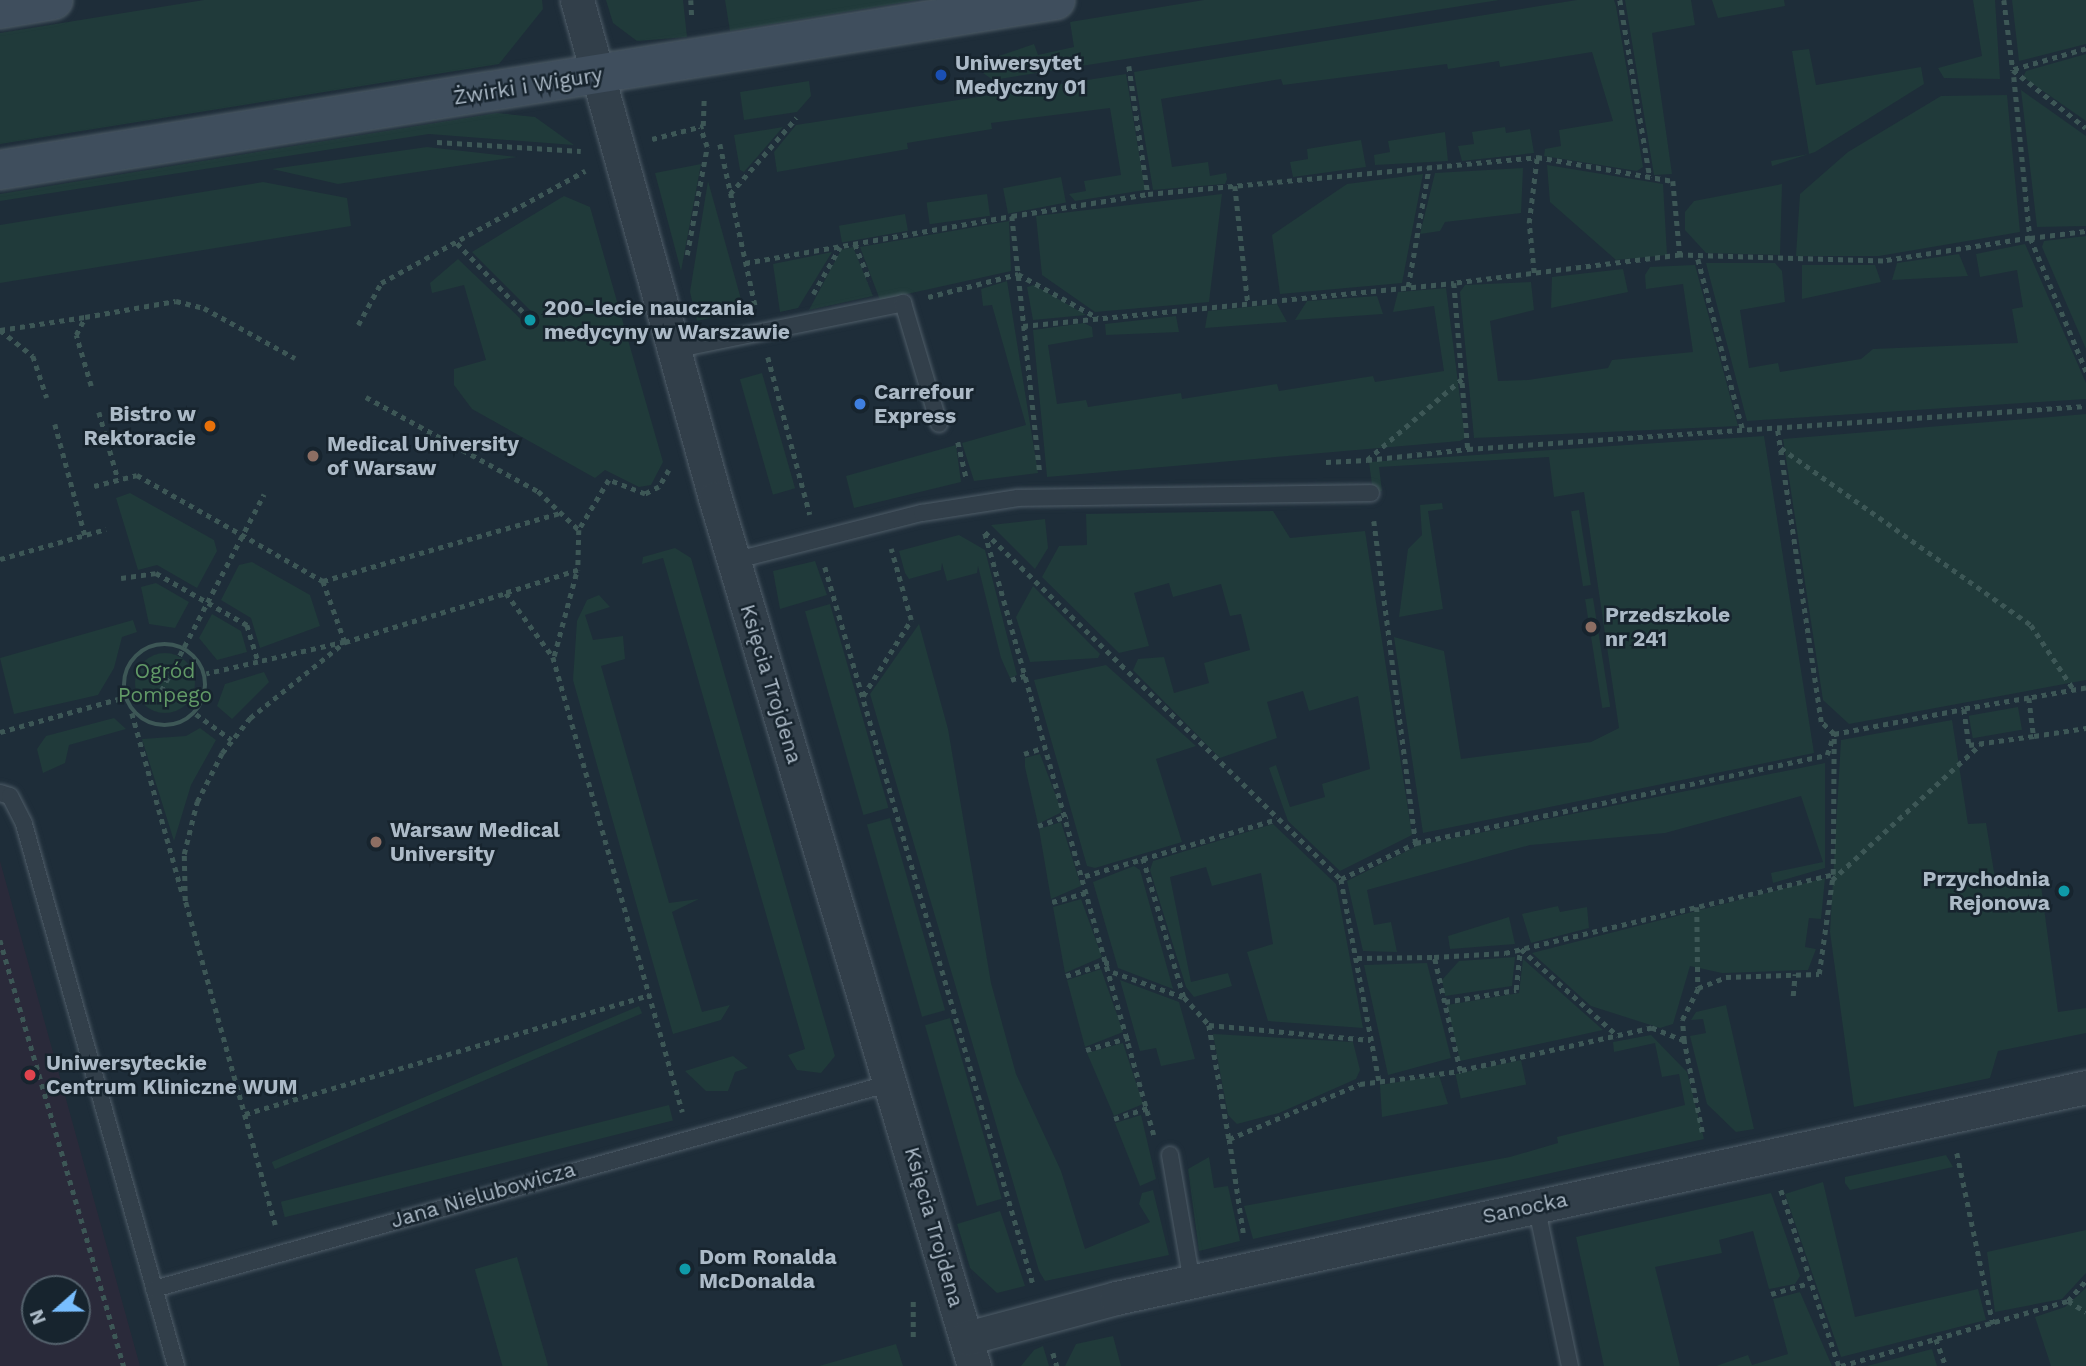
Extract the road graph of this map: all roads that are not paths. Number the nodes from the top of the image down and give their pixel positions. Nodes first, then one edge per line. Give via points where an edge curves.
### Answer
1 (53, 0) edge
2 (578, 0) edge
3 (1055, 0) edge
4 (0, 9) edge
5 (594, 75) junction
6 (0, 170) edge
7 (673, 350) junction
8 (939, 424) road end
9 (1371, 493) road end
10 (733, 561) junction
11 (0, 793) edge
12 (891, 1083) junction
13 (2086, 1087) edge
14 (1171, 1155) dead end
15 (1536, 1205) junction
16 (1192, 1282) junction
17 (154, 1289) junction
18 (971, 1352) edge
19 (176, 1366) edge
20 (1570, 1366) edge

1 - 4 main road
2 - 5 street, Księcia Trojdena
3 - 5 main road, Żwirki i Wigury
5 - 6 main road, Żwirki i Wigury
5 - 7 street, Księcia Trojdena
7 - 8 lane via 903,303
7 - 10 street, Księcia Trojdena
9 - 10 lane via 974,503
10 - 12 street, Księcia Trojdena
11 - 17 lane via 10,796 24,824
12 - 17 lane, Jana Nielubowicza
12 - 18 street, Księcia Trojdena
13 - 15 street, Sanocka
14 - 16 lane
15 - 16 street, Sanocka
15 - 20 lane
16 - 18 street, Sanocka
17 - 19 lane

